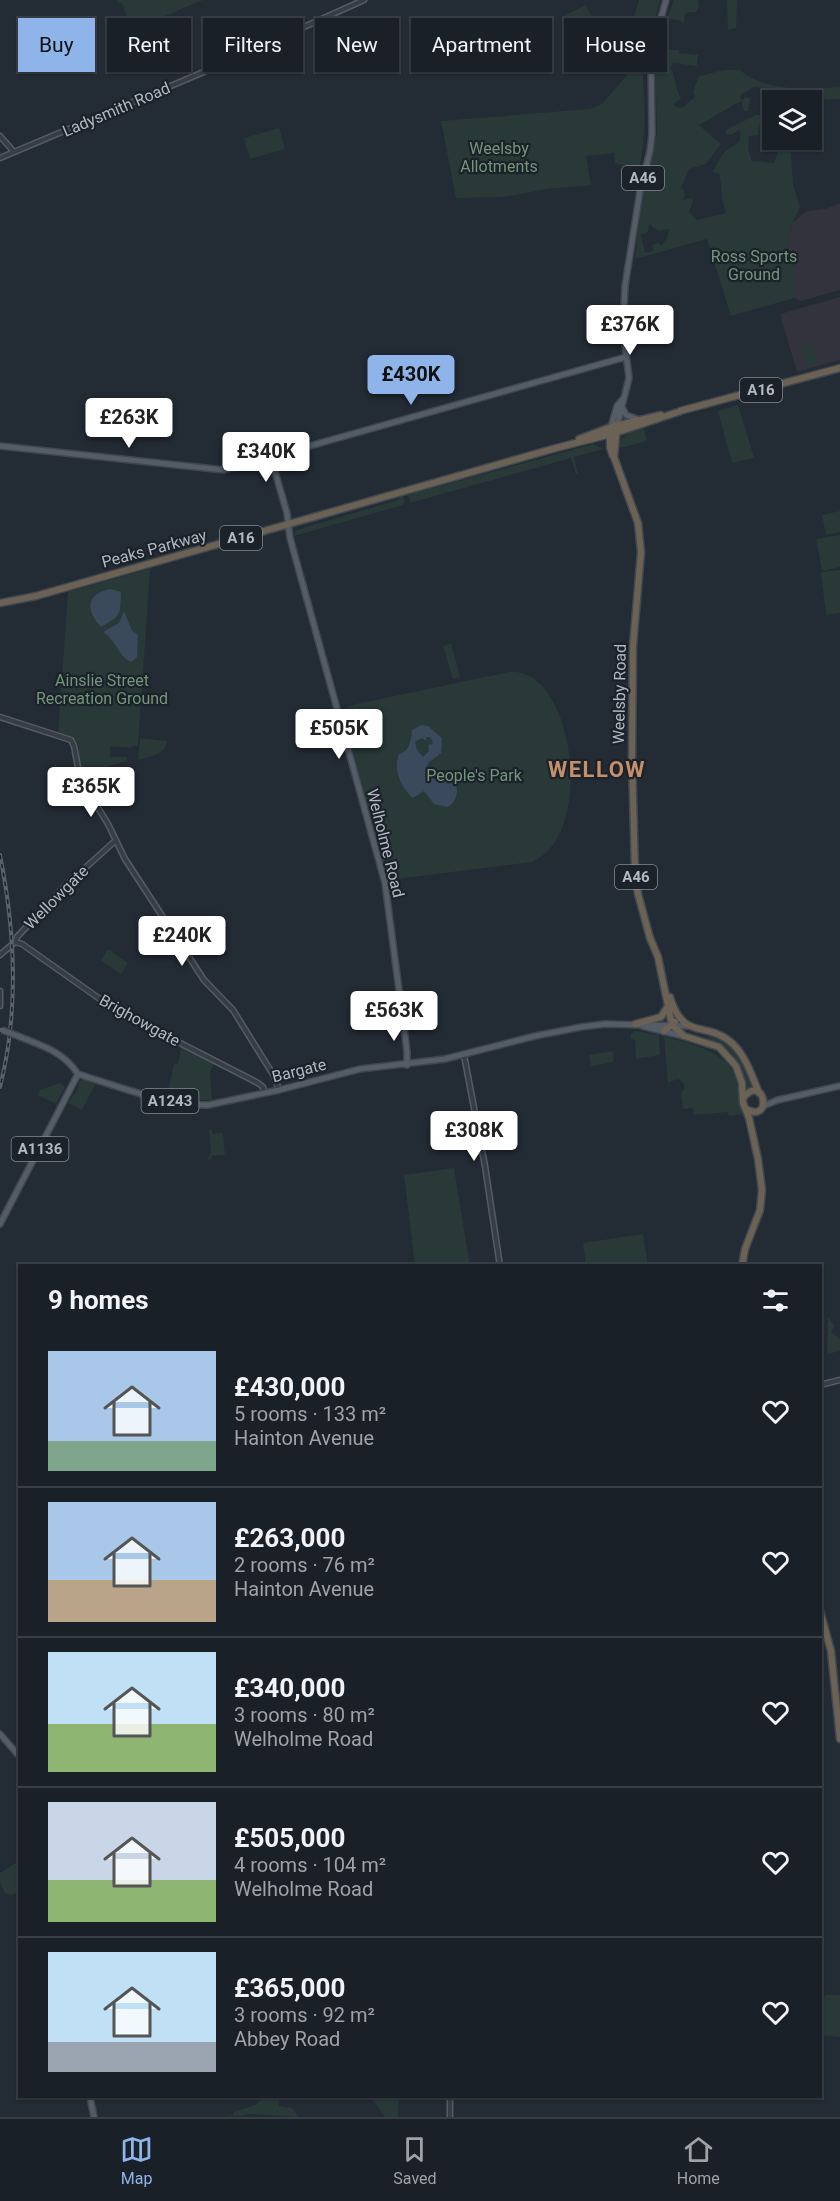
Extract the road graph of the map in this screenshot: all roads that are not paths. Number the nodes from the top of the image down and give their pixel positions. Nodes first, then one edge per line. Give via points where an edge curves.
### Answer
1 (364, 0) edge
2 (666, 0) edge
3 (0, 136) edge
4 (14, 152) junction
5 (0, 158) edge
6 (626, 357) junction
7 (612, 361) junction
8 (840, 368) edge
9 (629, 373) junction
10 (622, 402) junction
11 (681, 411) junction
12 (638, 419) junction
13 (613, 430) junction
14 (594, 438) junction
15 (0, 446) edge
16 (556, 448) junction
17 (610, 448) junction
18 (614, 457) junction
19 (272, 458) junction
20 (289, 524) junction
21 (0, 603) edge
22 (0, 717) edge
23 (115, 841) junction
24 (15, 942) junction
25 (0, 956) edge
26 (0, 991) edge
27 (667, 991) junction
28 (0, 1006) edge
29 (669, 1006) junction
30 (675, 1012) junction
31 (635, 1024) junction
32 (672, 1024) junction
33 (688, 1026) junction
34 (1, 1030) edge
35 (664, 1031) junction
36 (707, 1031) junction
37 (684, 1036) junction
38 (704, 1041) junction
39 (464, 1055) junction
40 (407, 1065) junction
41 (78, 1074) junction
42 (840, 1086) edge
43 (279, 1090) junction
44 (264, 1093) junction
45 (761, 1095) junction
46 (744, 1098) junction
47 (778, 1100) junction
48 (763, 1106) junction
49 (746, 1109) junction
50 (757, 1111) junction
51 (758, 1157) junction
52 (0, 1224) edge
53 (500, 1264) edge
54 (742, 1264) edge
55 (840, 1380) edge
56 (822, 1384) edge
57 (822, 1618) edge
58 (0, 1734) edge
59 (840, 1739) edge
60 (18, 1755) edge
61 (90, 2098) edge
62 (450, 2098) edge
63 (94, 2117) edge
64 (450, 2117) edge

1 - 4 street, Ladysmith Road
2 - 6 main road, Weelsby Road / A46 via 651,48 652,134 623,299
3 - 4 street
4 - 5 street, Ladysmith Road
6 - 7 main road
6 - 9 main road, Weelsby Road / A46
7 - 9 main road
7 - 19 main road
8 - 11 highway, Peaks Parkway / A16
9 - 10 main road, Weelsby Road / A46
10 - 12 main road via 626,415
10 - 13 main road, Weelsby Road / A46 via 617,406
11 - 12 highway, Peaks Parkway / A16
11 - 13 highway, Peaks Parkway / A16
12 - 13 highway, Peaks Parkway / A16
13 - 14 highway, Peaks Parkway / A16
13 - 16 highway, Peaks Parkway / A16
13 - 17 highway, A46
13 - 18 highway, Weelsby Road / A46
14 - 16 highway, Peaks Parkway / A16
14 - 17 highway
15 - 19 main road via 216,471
16 - 20 highway, Peaks Parkway / A16
17 - 18 highway, A46
18 - 27 highway, Weelsby Road / A46 via 639,528 641,552 633,646 636,880
19 - 20 main road, Welholme Road
20 - 21 highway, Peaks Parkway / A16
20 - 40 main road, Welholme Road via 385,883
22 - 23 street via 71,740 80,778
23 - 24 street, Wellowgate via 62,890
23 - 43 street via 204,980 233,1010
24 - 25 street, Wellowgate
24 - 44 street, Brighowgate via 114,1009 258,1083
26 - 28 street
27 - 29 highway, Weelsby Road / A46
27 - 30 highway, Weelsby Road / A46
29 - 31 highway via 661,1017
29 - 32 highway, Weelsby Road / A46
30 - 32 highway
30 - 33 highway, Weelsby Road / A46
31 - 32 main road, Bargate / A1243
31 - 35 main road, Bargate / A1243
31 - 39 main road, Bargate / A1243 via 559,1031
32 - 33 main road, Bargate / A1243
32 - 35 highway
32 - 37 highway
33 - 36 highway, Bargate
34 - 41 main road, bridge via 61,1055
35 - 37 main road, Bargate / A1243
36 - 38 highway
36 - 45 highway, Bargate via 723,1037 737,1049
37 - 38 highway, Bargate
38 - 46 highway, Bargate via 719,1047 736,1066
39 - 40 main road, Bargate / A1243
39 - 53 street
40 - 43 main road, Bargate / A1243 via 360,1069
41 - 44 main road, Bargate / A1243 via 196,1106
41 - 52 main road, A1136
42 - 47 main road
43 - 44 main road, Bargate / A1243
45 - 46 highway via 750,1091
45 - 47 main road
45 - 48 highway
46 - 49 highway
47 - 48 main road
48 - 50 highway
49 - 50 highway
49 - 51 highway
50 - 51 highway via 754,1129
51 - 54 highway via 760,1210
55 - 56 street
57 - 59 highway via 831,1651
58 - 60 main road
61 - 63 main road
62 - 64 street

